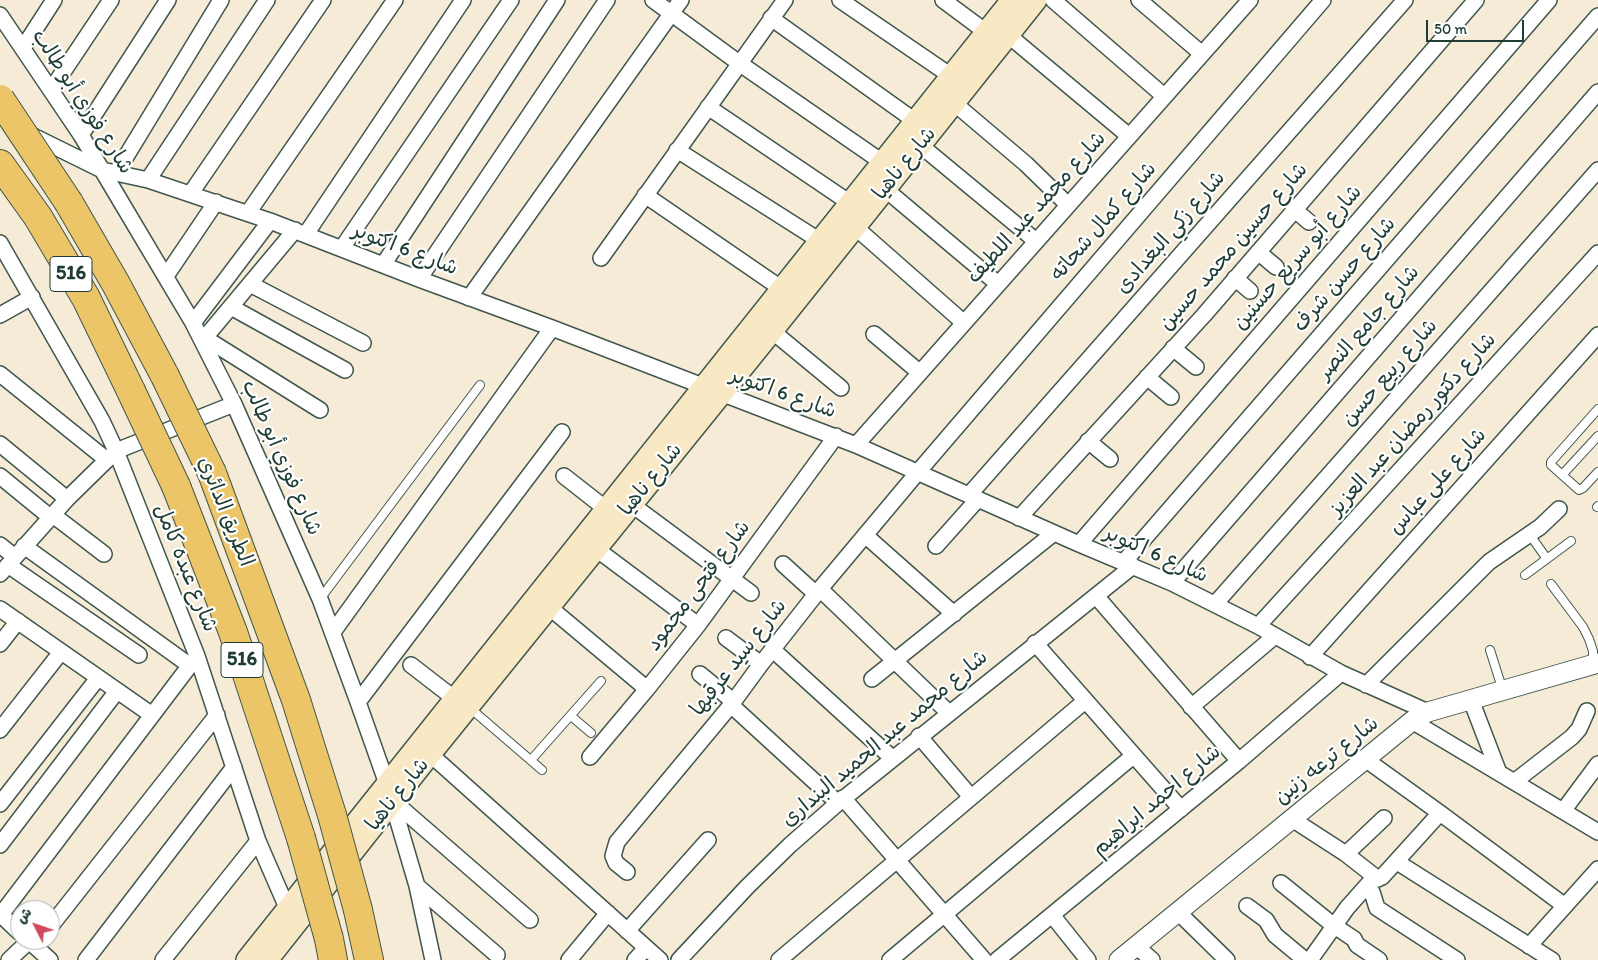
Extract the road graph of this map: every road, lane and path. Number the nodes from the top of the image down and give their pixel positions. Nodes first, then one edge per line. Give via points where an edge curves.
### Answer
1 (54, 0) edge
2 (111, 0) edge
3 (168, 0) edge
4 (220, 0) edge
5 (267, 0) edge
6 (323, 0) edge
7 (394, 0) edge
8 (463, 0) edge
9 (511, 0) edge
10 (557, 0) edge
11 (607, 0) edge
12 (653, 0) edge
13 (681, 0) edge
14 (785, 0) edge
15 (840, 0) edge
16 (943, 0) edge
17 (1012, 0) edge
18 (1036, 0) edge
19 (1053, 0) edge
20 (1139, 0) edge
21 (1323, 0) edge
22 (1405, 0) edge
23 (1476, 0) edge
24 (1549, 0) edge
25 (1244, 2) edge
26 (671, 13) junction
27 (0, 15) edge
28 (1598, 16) edge
29 (771, 18) junction
30 (986, 32) junction
31 (1008, 35) junction
32 (23, 48) junction
33 (1202, 54) junction
34 (739, 63) junction
35 (951, 76) junction
36 (51, 90) junction
37 (1598, 92) edge
38 (1164, 96) junction
39 (0, 99) edge
40 (954, 103) junction
41 (708, 107) junction
42 (0, 120) edge
43 (915, 121) junction
44 (81, 135) junction
45 (1129, 136) junction
46 (920, 145) junction
47 (677, 150) junction
48 (882, 162) junction
49 (0, 164) edge
50 (1598, 170) edge
51 (109, 171) junction
52 (148, 180) junction
53 (885, 189) junction
54 (192, 193) junction
55 (645, 195) junction
56 (216, 202) junction
57 (850, 203) junction
58 (1068, 205) junction
59 (1295, 210) junction
60 (248, 213) junction
61 (270, 221) junction
62 (1309, 222) dead end
63 (855, 227) junction
64 (301, 232) junction
65 (1036, 241) junction
66 (0, 243) edge
67 (827, 246) junction
68 (342, 248) junction
69 (1258, 252) junction
70 (1598, 253) edge
71 (601, 258) dead end
72 (0, 261) edge
73 (383, 265) junction
74 (1276, 267) dead end
75 (19, 275) junction
76 (166, 276) junction
77 (1235, 278) junction
78 (419, 279) junction
79 (250, 284) junction
80 (998, 284) junction
81 (782, 288) junction
82 (1250, 291) dead end
83 (32, 297) junction
84 (469, 298) junction
85 (231, 307) junction
86 (0, 315) edge
87 (963, 322) junction
88 (193, 323) junction
89 (552, 328) junction
90 (772, 331) junction
91 (874, 334) dead end
92 (1598, 335) edge
93 (204, 340) junction
94 (363, 343) dead end
95 (1173, 348) junction
96 (1196, 367) dead end
97 (345, 370) dead end
98 (919, 372) junction
99 (0, 374) edge
100 (1147, 377) junction
101 (480, 385) dead end
102 (841, 388) dead end
103 (712, 390) junction
104 (1171, 397) dead end
105 (234, 404) junction
106 (1598, 409) edge
107 (320, 410) dead end
108 (1595, 418) edge
109 (562, 432) dead end
110 (836, 436) junction
111 (1598, 436) edge
112 (1088, 442) junction
113 (0, 444) edge
114 (856, 445) junction
115 (112, 455) junction
116 (1110, 459) dead end
117 (918, 472) junction
118 (1598, 472) edge
119 (1562, 475) junction
120 (0, 476) edge
121 (564, 476) dead end
122 (973, 497) junction
123 (67, 499) junction
124 (631, 504) junction
125 (1559, 508) dead end
126 (606, 509) junction
127 (52, 516) junction
128 (1019, 518) junction
129 (1054, 533) junction
130 (865, 535) junction
131 (1530, 535) junction
132 (1571, 541) dead end
133 (1079, 544) junction
134 (0, 545) edge
135 (936, 546) dead end
136 (595, 548) junction
137 (104, 554) dead end
138 (1547, 559) junction
139 (12, 561) edge
140 (783, 564) dead end
141 (1128, 564) junction
142 (568, 570) junction
143 (1525, 575) dead end
144 (732, 579) junction
145 (1172, 583) junction
146 (1551, 584) dead end
147 (818, 591) junction
148 (751, 593) dead end
149 (1096, 596) junction
150 (320, 599) junction
151 (1215, 604) junction
152 (548, 607) junction
153 (0, 609) edge
154 (954, 614) junction
155 (18, 622) junction
156 (698, 625) junction
157 (1258, 626) junction
158 (333, 632) junction
159 (1275, 636) junction
160 (726, 638) dead end
161 (1035, 643) junction
162 (0, 644) edge
163 (772, 649) junction
164 (1490, 650) dead end
165 (61, 652) junction
166 (139, 655) dead end
167 (1310, 656) junction
168 (193, 661) junction
169 (895, 661) junction
170 (761, 664) junction
171 (1596, 664) edge
172 (411, 666) dead end
173 (1341, 673) junction
174 (700, 674) dead end
175 (98, 678) junction
176 (872, 680) dead end
177 (601, 681) dead end
178 (1366, 685) junction
179 (647, 690) junction
180 (117, 691) junction
181 (1504, 691) junction
182 (1471, 700) junction
183 (1085, 701) junction
184 (358, 702) junction
185 (462, 703) junction
186 (732, 703) junction
187 (1191, 707) junction
188 (1587, 711) dead end
189 (949, 713) junction
190 (152, 715) junction
191 (216, 715) junction
192 (571, 716) junction
193 (1420, 717) junction
194 (0, 730) edge
195 (591, 733) dead end
196 (919, 736) junction
197 (430, 754) junction
198 (1133, 756) junction
199 (590, 757) dead end
200 (892, 758) junction
201 (1365, 759) junction
202 (531, 760) junction
203 (1239, 761) junction
204 (1598, 764) edge
205 (234, 767) junction
206 (542, 770) dead end
207 (1499, 773) junction
208 (1514, 782) junction
209 (390, 796) junction
210 (971, 797) junction
211 (841, 800) junction
212 (0, 804) edge
213 (1181, 809) junction
214 (1563, 811) junction
215 (1440, 812) junction
216 (1384, 818) dead end
217 (1292, 819) junction
218 (1598, 832) edge
219 (708, 840) dead end
220 (258, 841) junction
221 (0, 845) edge
222 (1346, 854) junction
223 (897, 860) junction
224 (1397, 862) junction
225 (1598, 869) edge
226 (627, 872) dead end
227 (1281, 883) dead end
228 (1372, 883) junction
229 (417, 886) junction
230 (1247, 906) dead end
231 (1565, 906) junction
232 (608, 913) junction
233 (1178, 913) junction
234 (944, 914) junction
235 (0, 915) edge
236 (60, 915) edge
237 (1052, 915) junction
238 (291, 917) junction
239 (530, 920) dead end
240 (10, 923) edge
241 (1333, 925) junction
242 (627, 931) junction
243 (1136, 946) junction
244 (1529, 946) junction
245 (646, 948) junction
246 (20, 950) edge
247 (40, 950) edge
248 (331, 950) edge
249 (497, 955) dead end
250 (9, 960) edge
251 (50, 960) edge
252 (86, 960) edge
253 (163, 960) edge
254 (247, 960) edge
255 (267, 960) edge
256 (369, 960) edge
257 (433, 960) edge
258 (569, 960) edge
259 (635, 960) edge
260 (660, 960) edge
261 (679, 960) edge
262 (779, 960) edge
263 (890, 960) edge
264 (984, 960) edge
265 (997, 960) edge
266 (1088, 960) edge
267 (1119, 960) edge
268 (1152, 960) edge
269 (1227, 960) edge
270 (1305, 960) edge
271 (1310, 960) edge
272 (1379, 960) edge
273 (1457, 960) edge
274 (1552, 960) edge

1 - 32 street
2 - 36 street
3 - 44 street
4 - 51 street
5 - 52 street
6 - 54 street
7 - 60 street
8 - 64 street
9 - 68 street
10 - 73 street
11 - 78 street
12 - 26 street
13 - 26 street
14 - 29 street
15 - 35 street
16 - 30 street
17 - 30 main road, شارع ناهيا
18 - 31 main road, شارع ناهيا
19 - 38 street
20 - 33 street
21 - 117 street, شارع كمال شحاته
22 - 122 street, شارع زكي البغدادى
23 - 59 street, شارع حسين محمد حسين
24 - 133 street, شارع أبو سريع حسنين
25 - 33 street, شارع محمد عبد اللطيف
26 - 34 street
26 - 84 street
27 - 32 street, شارع فوزي أبو طالب
28 - 141 street, شارع حسن شرف
29 - 34 street
29 - 43 street
30 - 35 main road, شارع ناهيا
31 - 40 main road, شارع ناهيا
31 - 45 street
32 - 36 street, شارع فوزي أبو طالب
33 - 38 street, شارع محمد عبد اللطيف
34 - 41 street
34 - 48 street
35 - 43 main road, شارع ناهيا
36 - 44 street, شارع فوزي أبو طالب
37 - 145 street, شارع جامع النصر
38 - 45 street, شارع محمد عبد اللطيف
39 - 256 highway, الطريق الدائري / 516, bridge via 69,203 116,284 212,473 296,700 332,815
40 - 46 main road, شارع ناهيا
40 - 58 street via 1026,164
41 - 47 street
41 - 57 street
42 - 51 street, شارع 6 اكتوبر
43 - 48 main road, شارع ناهيا
44 - 51 street, شارع فوزي أبو طالب
45 - 58 street, شارع محمد عبد اللطيف
46 - 53 main road, شارع ناهيا
46 - 65 street
47 - 55 street
47 - 67 street
48 - 57 main road, شارع ناهيا
49 - 248 highway, الطريق الدائري / 516, bridge via 38,218 86,298 176,486 233,632 301,838
50 - 151 street, شارع ربيع حسن
51 - 52 street, شارع 6 اكتوبر
51 - 76 street, شارع فوزي أبو طالب
52 - 54 street, شارع 6 اكتوبر
53 - 63 main road, شارع ناهيا
53 - 80 street
54 - 56 street, شارع 6 اكتوبر
55 - 71 street
55 - 81 street
56 - 60 street, شارع 6 اكتوبر
56 - 76 street
57 - 67 main road, شارع ناهيا
58 - 65 street, شارع محمد عبد اللطيف
59 - 62 street
59 - 69 street, شارع حسين محمد حسين
60 - 61 street, شارع 6 اكتوبر
61 - 64 street, شارع 6 اكتوبر
61 - 88 street
63 - 67 main road, شارع ناهيا
63 - 87 street
64 - 68 street, شارع 6 اكتوبر
64 - 79 street
65 - 80 street, شارع محمد عبد اللطيف
66 - 75 street, شارع عبده كامل
67 - 81 main road, شارع ناهيا
67 - 90 main road, شارع ناهيا
68 - 73 street, شارع 6 اكتوبر
69 - 74 street
69 - 77 street, شارع حسين محمد حسين
70 - 157 street, شارع دكتور رمضان عبد العزيز
72 - 75 street
73 - 78 street, شارع 6 اكتوبر
75 - 83 street, شارع عبده كامل
76 - 88 street, شارع فوزي أبو طالب
77 - 82 street
77 - 95 street, شارع حسين محمد حسين
78 - 84 street, شارع 6 اكتوبر
79 - 85 street
79 - 94 street
80 - 87 street, شارع محمد عبد اللطيف
81 - 103 main road, شارع ناهيا
83 - 86 street
83 - 115 street, شارع عبده كامل via 102,421
84 - 89 street, شارع 6 اكتوبر
85 - 93 street
85 - 97 street
87 - 98 street, شارع محمد عبد اللطيف
88 - 93 street, شارع فوزي أبو طالب
89 - 103 street, شارع 6 اكتوبر
89 - 158 street
90 - 102 street
90 - 103 main road, شارع ناهيا
91 - 98 street
92 - 167 street, شارع على عباس
93 - 105 street, شارع فوزي أبو طالب
93 - 107 street
95 - 96 street
95 - 100 street, شارع حسين محمد حسين
98 - 114 street, شارع محمد عبد اللطيف
99 - 115 street
100 - 104 street
100 - 112 street, شارع حسين محمد حسين
101 - 150 lane
103 - 110 street, شارع 6 اكتوبر
103 - 124 main road, شارع ناهيا
103 - 126 main road, شارع ناهيا
105 - 115 street
105 - 150 street, شارع فوزي أبو طالب
106 - 108 lane
108 - 119 lane via 1551,462
109 - 184 street
110 - 114 street, شارع 6 اكتوبر
110 - 144 street, شارع فتحى محمود
111 - 119 lane
112 - 116 street
112 - 128 street, شارع حسين محمد حسين
113 - 123 street
114 - 117 street, شارع 6 اكتوبر
115 - 123 street
115 - 168 street, شارع عبده كامل
117 - 122 street, شارع 6 اكتوبر
117 - 130 street, شارع سيد عرقبها
118 - 119 lane via 1582,490
120 - 127 street
121 - 126 street
122 - 128 street, شارع 6 اكتوبر
122 - 135 street, شارع زكي البغدادى
123 - 127 street
124 - 136 main road, شارع ناهيا
124 - 144 street
125 - 131 street
126 - 142 main road, شارع ناهيا
127 - 137 street
127 - 139 street
128 - 129 street, شارع 6 اكتوبر
129 - 133 street, شارع 6 اكتوبر
129 - 154 street
130 - 147 street, شارع سيد عرقبها
130 - 154 street
131 - 138 lane
131 - 178 street via 1489,562
132 - 138 lane
133 - 141 street, شارع 6 اكتوبر
134 - 139 street
136 - 142 main road, شارع ناهيا
136 - 156 street
138 - 143 lane
139 - 166 street
139 - 168 street
140 - 147 street
141 - 145 street, شارع 6 اكتوبر
141 - 149 street, شارع محمد عبد الحميد البندارى
142 - 152 main road, شارع ناهيا
142 - 185 main road, شارع ناهيا
144 - 148 street
144 - 156 street, شارع فتحى محمود
145 - 151 street, شارع 6 اكتوبر
146 - 171 lane via 1586,633
147 - 163 street, شارع سيد عرقبها
147 - 169 street
149 - 161 street, شارع محمد عبد الحميد البندارى
149 - 187 street
150 - 158 street, شارع فوزي أبو طالب
151 - 157 street, شارع 6 اكتوبر
152 - 179 street
152 - 185 main road, شارع ناهيا
153 - 155 street
154 - 169 street
155 - 162 street
155 - 165 street
156 - 179 street, شارع فتحى محمود
157 - 159 street, شارع 6 اكتوبر
158 - 184 street, شارع فوزي أبو طالب
159 - 167 street, شارع 6 اكتوبر
159 - 187 street
160 - 170 street
161 - 183 street
161 - 189 street, شارع محمد عبد الحميد البندارى
163 - 170 street, شارع سيد عرقبها
163 - 200 street
164 - 181 lane
165 - 175 street
165 - 194 street
167 - 173 street, شارع 6 اكتوبر
168 - 190 street
168 - 191 street, شارع عبده كامل
169 - 176 street
169 - 189 street
170 - 186 street, شارع سيد عرقبها
171 - 181 street, شارع ترعه زنين
172 - 185 street
173 - 178 street, شارع 6 اكتوبر
173 - 203 street, شارع احمد ابراهيم
174 - 186 street
175 - 180 street
175 - 212 street
177 - 192 lane
178 - 193 street, شارع 6 اكتوبر
179 - 199 street, شارع فتحى محمود
180 - 190 street
180 - 221 street
181 - 182 street, شارع ترعه زنين
182 - 193 street, شارع ترعه زنين
182 - 207 street
183 - 198 street
183 - 210 street
184 - 209 street, شارع فوزي أبو طالب
185 - 197 main road, شارع ناهيا
185 - 202 lane
185 - 209 main road, شارع ناهيا
186 - 211 street
186 - 226 street, شارع سيد عرقبها via 617,842 613,856
187 - 203 street
188 - 208 street via 1572,737
189 - 196 street, شارع محمد عبد الحميد البندارى
190 - 235 street
191 - 205 street, شارع عبده كامل
191 - 236 street
192 - 195 lane
192 - 202 lane
193 - 201 street, شارع ترعه زنين
193 - 207 street, شارع 6 اكتوبر
196 - 200 street, شارع محمد عبد الحميد البندارى
196 - 210 street
197 - 209 main road, شارع ناهيا
197 - 232 street
198 - 213 street
198 - 234 street
200 - 211 street, شارع محمد عبد الحميد البندارى
201 - 215 street
201 - 217 street, شارع ترعه زنين
202 - 206 lane
203 - 213 street, شارع احمد ابراهيم
204 - 214 street
205 - 220 street, شارع عبده كامل
205 - 252 street
207 - 208 street, شارع 6 اكتوبر
208 - 214 street, شارع 6 اكتوبر
209 - 229 street, شارع فوزي أبو طالب
209 - 238 main road, شارع ناهيا
209 - 239 street
210 - 223 street
211 - 223 street
211 - 261 street, شارع محمد عبد الحميد البندارى via 790,845
213 - 237 street, شارع احمد ابراهيم
214 - 218 street, شارع 6 اكتوبر
215 - 224 street
215 - 231 street
216 - 222 street
217 - 222 street
217 - 233 street, شارع ترعه زنين
219 - 242 street
220 - 238 street, شارع عبده كامل
220 - 253 street
222 - 228 street
223 - 234 street
223 - 262 street
224 - 228 street
224 - 244 street
225 - 231 street
227 - 241 street
228 - 241 street
228 - 273 street via 1377,908
229 - 249 street
229 - 257 street, شارع فوزي أبو طالب
230 - 270 street via 1266,920 1275,935
231 - 244 street
232 - 242 street
232 - 258 street
233 - 243 street, شارع ترعه زنين
233 - 269 street
234 - 263 street
234 - 264 street
235 - 240 street
237 - 265 street, شارع احمد ابراهيم
237 - 266 street
238 - 254 main road, شارع ناهيا
238 - 255 main road, شارع ناهيا
241 - 271 street
241 - 272 street
242 - 245 street
243 - 267 street, شارع ترعه زنين
243 - 268 street
244 - 274 street
245 - 259 street
245 - 260 street
246 - 250 street
247 - 251 street

